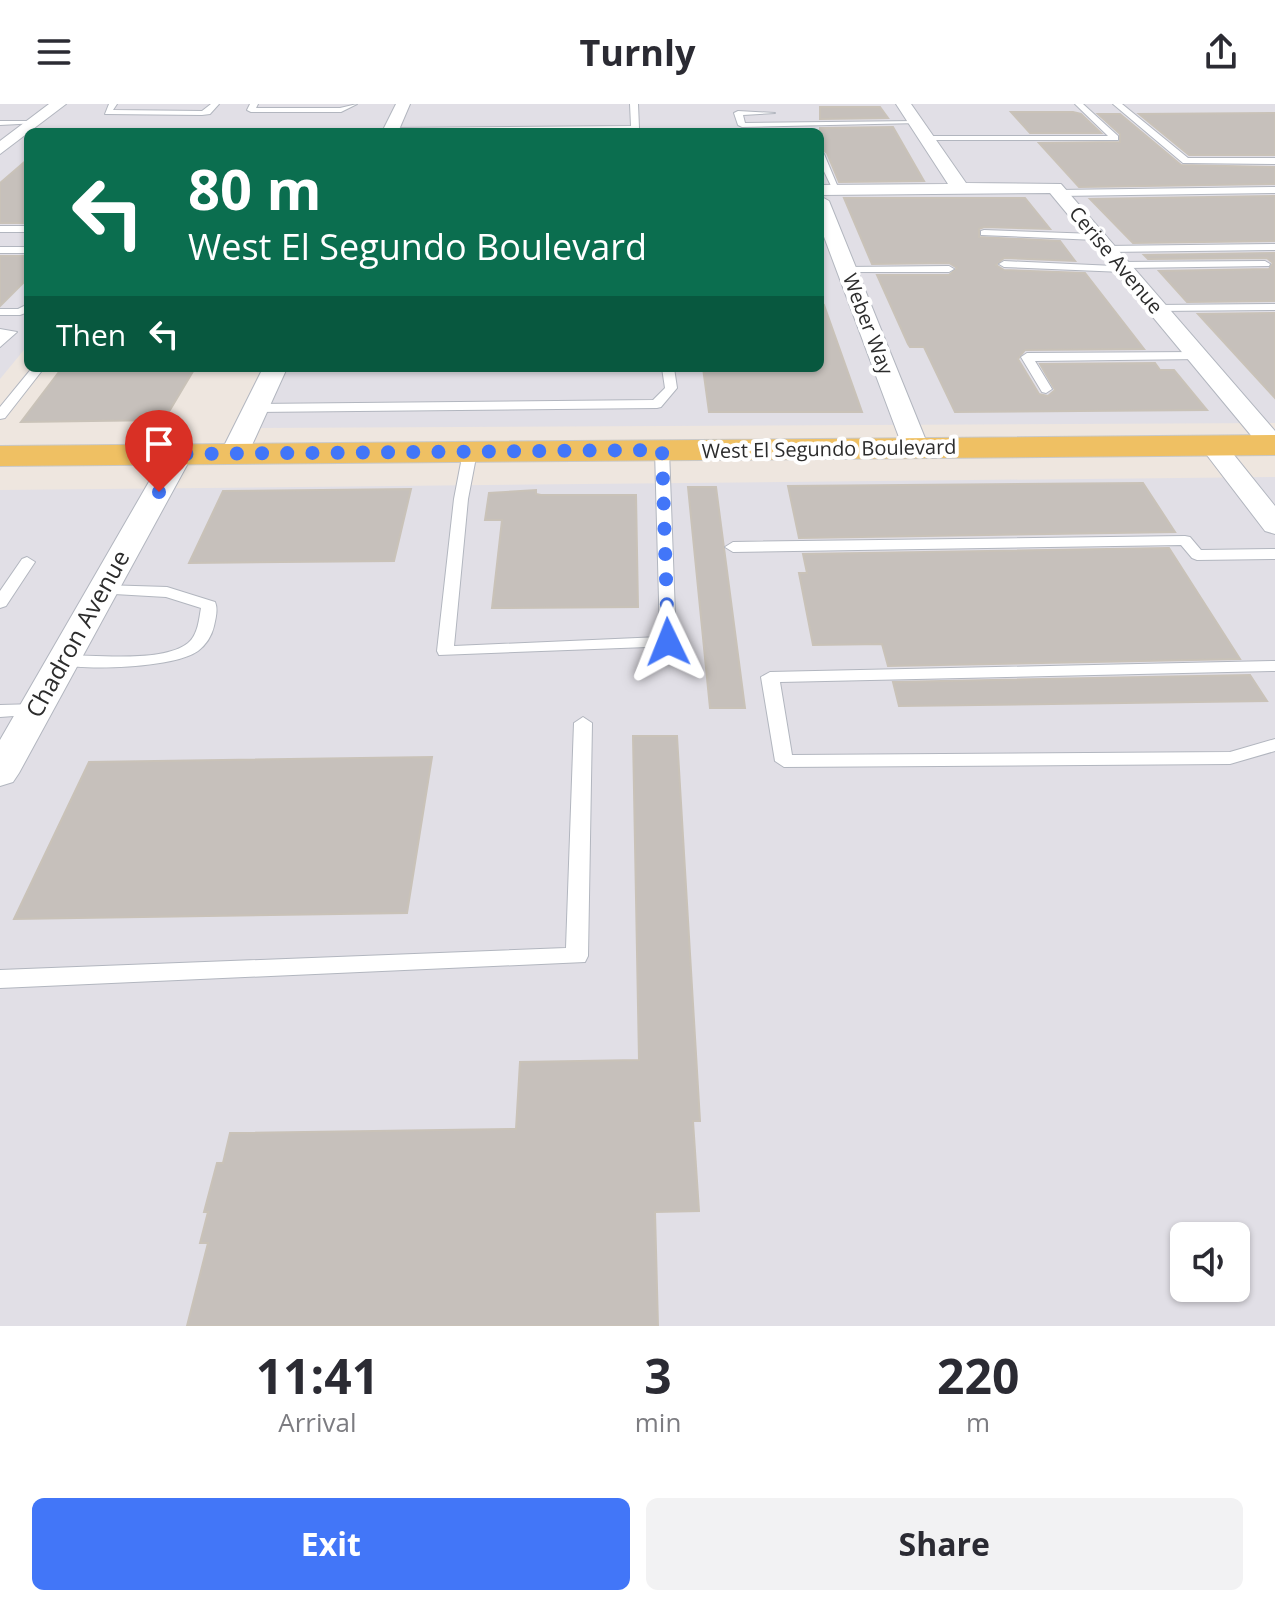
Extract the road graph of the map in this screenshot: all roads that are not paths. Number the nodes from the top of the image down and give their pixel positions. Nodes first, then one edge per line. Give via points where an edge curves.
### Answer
1 (59, 104) edge
2 (113, 104) edge
3 (215, 104) edge
4 (254, 104) edge
5 (353, 104) edge
6 (403, 104) edge
7 (634, 104) edge
8 (903, 104) edge
9 (1079, 104) edge
10 (1117, 104) edge
11 (771, 113) dead end
12 (0, 123) edge
13 (34, 123) junction
14 (916, 123) junction
15 (27, 128) edge
16 (391, 128) edge
17 (635, 128) edge
18 (24, 131) edge
19 (926, 138) junction
20 (0, 149) edge
21 (1275, 161) edge
22 (961, 189) junction
23 (1275, 190) edge
24 (826, 193) edge
25 (1059, 193) junction
26 (0, 229) edge
27 (24, 229) edge
28 (984, 233) dead end
29 (1275, 247) edge
30 (0, 250) edge
31 (24, 250) edge
32 (1111, 255) junction
33 (1004, 264) dead end
34 (1265, 264) dead end
35 (949, 269) dead end
36 (847, 270) junction
37 (1275, 307) edge
38 (1156, 308) junction
39 (24, 310) edge
40 (0, 312) edge
41 (0, 332) edge
42 (0, 344) edge
43 (1198, 356) junction
44 (35, 372) edge
45 (273, 372) edge
46 (669, 372) edge
47 (1046, 389) dead end
48 (256, 408) junction
49 (0, 415) edge
50 (1274, 445) edge
51 (1213, 446) junction
52 (916, 448) junction
53 (662, 450) junction
54 (470, 452) junction
55 (179, 454) junction
56 (234, 454) junction
57 (0, 456) edge
58 (1275, 525) edge
59 (733, 547) dead end
60 (1275, 554) edge
61 (27, 562) dead end
62 (103, 590) junction
63 (0, 603) edge
64 (63, 660) junction
65 (1275, 666) edge
66 (36, 710) junction
67 (0, 711) edge
68 (583, 723) dead end
69 (1275, 745) edge
70 (0, 773) edge
71 (0, 979) edge

1 - 13 street
2 - 3 lane via 108,112 202,113
4 - 5 lane via 251,110 341,110
6 - 16 street
7 - 17 lane
8 - 14 street
9 - 19 lane via 1115,138
10 - 21 lane via 1186,161
11 - 14 lane via 738,113 742,125
12 - 13 lane
13 - 15 street
14 - 19 street
18 - 20 street
19 - 22 street
22 - 24 street
22 - 25 street, Cerise Avenue via 1055,188
23 - 25 lane
24 - 36 street, Weber Way
25 - 32 street, Cerise Avenue
26 - 27 lane
28 - 32 lane
29 - 32 lane
30 - 31 lane
32 - 33 lane
32 - 34 lane
32 - 38 street, Cerise Avenue
35 - 36 lane
36 - 52 street, Weber Way
37 - 38 lane
38 - 43 street, Cerise Avenue
39 - 40 lane
41 - 42 lane via 11,332
43 - 47 lane via 1027,357
43 - 50 street, Cerise Avenue
44 - 49 lane
45 - 48 street
46 - 48 lane via 671,388 657,404
48 - 56 street
50 - 51 main road, West El Segundo Boulevard
51 - 52 main road, West El Segundo Boulevard
51 - 58 street
52 - 53 main road, West El Segundo Boulevard
53 - 54 main road, West El Segundo Boulevard
53 - 54 lane via 668,642 445,651
54 - 56 main road, West El Segundo Boulevard
55 - 56 main road, West El Segundo Boulevard
55 - 57 main road, West El Segundo Boulevard
55 - 62 street, Chadron Avenue
59 - 60 lane via 1185,540 1197,555
61 - 63 lane
62 - 64 street, Chadron Avenue
62 - 64 lane via 167,592 209,605 208,624 194,646 170,657
64 - 66 street, Chadron Avenue
65 - 69 lane via 770,677 784,761 1230,758
66 - 67 lane
66 - 70 street, Chadron Avenue
68 - 71 lane via 577,956

